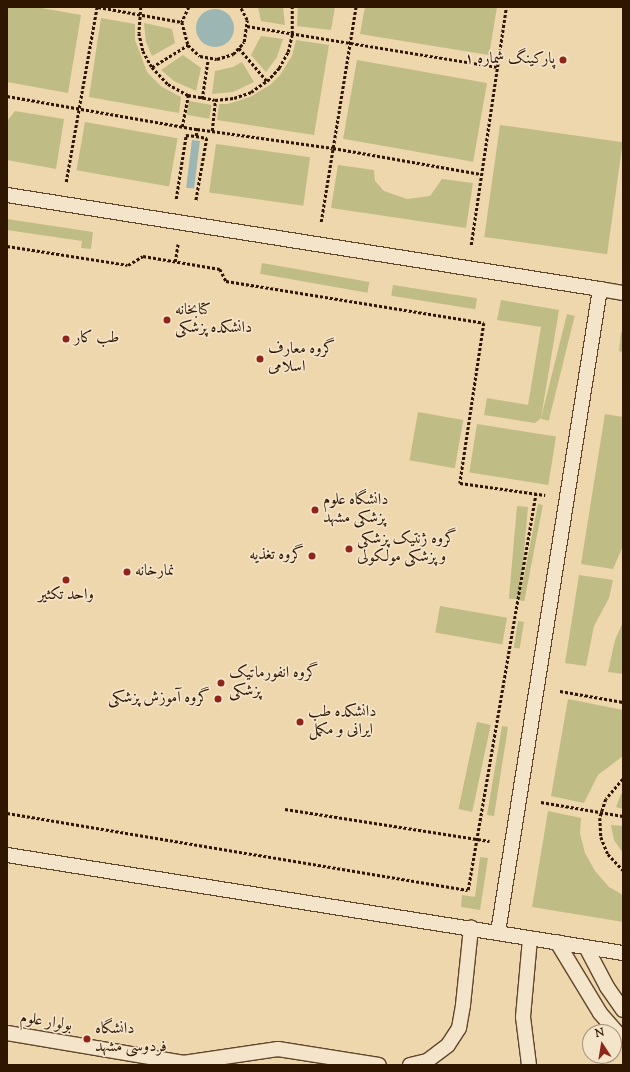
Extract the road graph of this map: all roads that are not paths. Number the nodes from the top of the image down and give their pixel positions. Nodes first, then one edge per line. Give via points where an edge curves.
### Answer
1 (7, 195) edge
2 (600, 289) junction
3 (623, 293) edge
4 (7, 855) edge
5 (470, 927) junction
6 (498, 932) junction
7 (530, 938) junction
8 (557, 942) junction
9 (586, 947) junction
10 (623, 953) edge
11 (623, 1010) edge
12 (7, 1033) edge
13 (623, 1039) edge
14 (183, 1062) junction
15 (198, 1065) edge
16 (379, 1065) edge
17 (410, 1065) edge
18 (529, 1065) edge

1 - 2 lane
2 - 3 lane
2 - 6 lane
4 - 5 lane
5 - 6 lane
5 - 17 lane via 459,1028 448,1045 427,1061
6 - 7 lane
7 - 8 lane
7 - 18 lane via 522,1017
8 - 9 lane
8 - 13 lane via 600,1013
9 - 10 lane
9 - 11 lane via 607,987
12 - 14 lane, بولوار علوم
14 - 15 lane, بولوار علوم
14 - 16 lane via 278,1049

